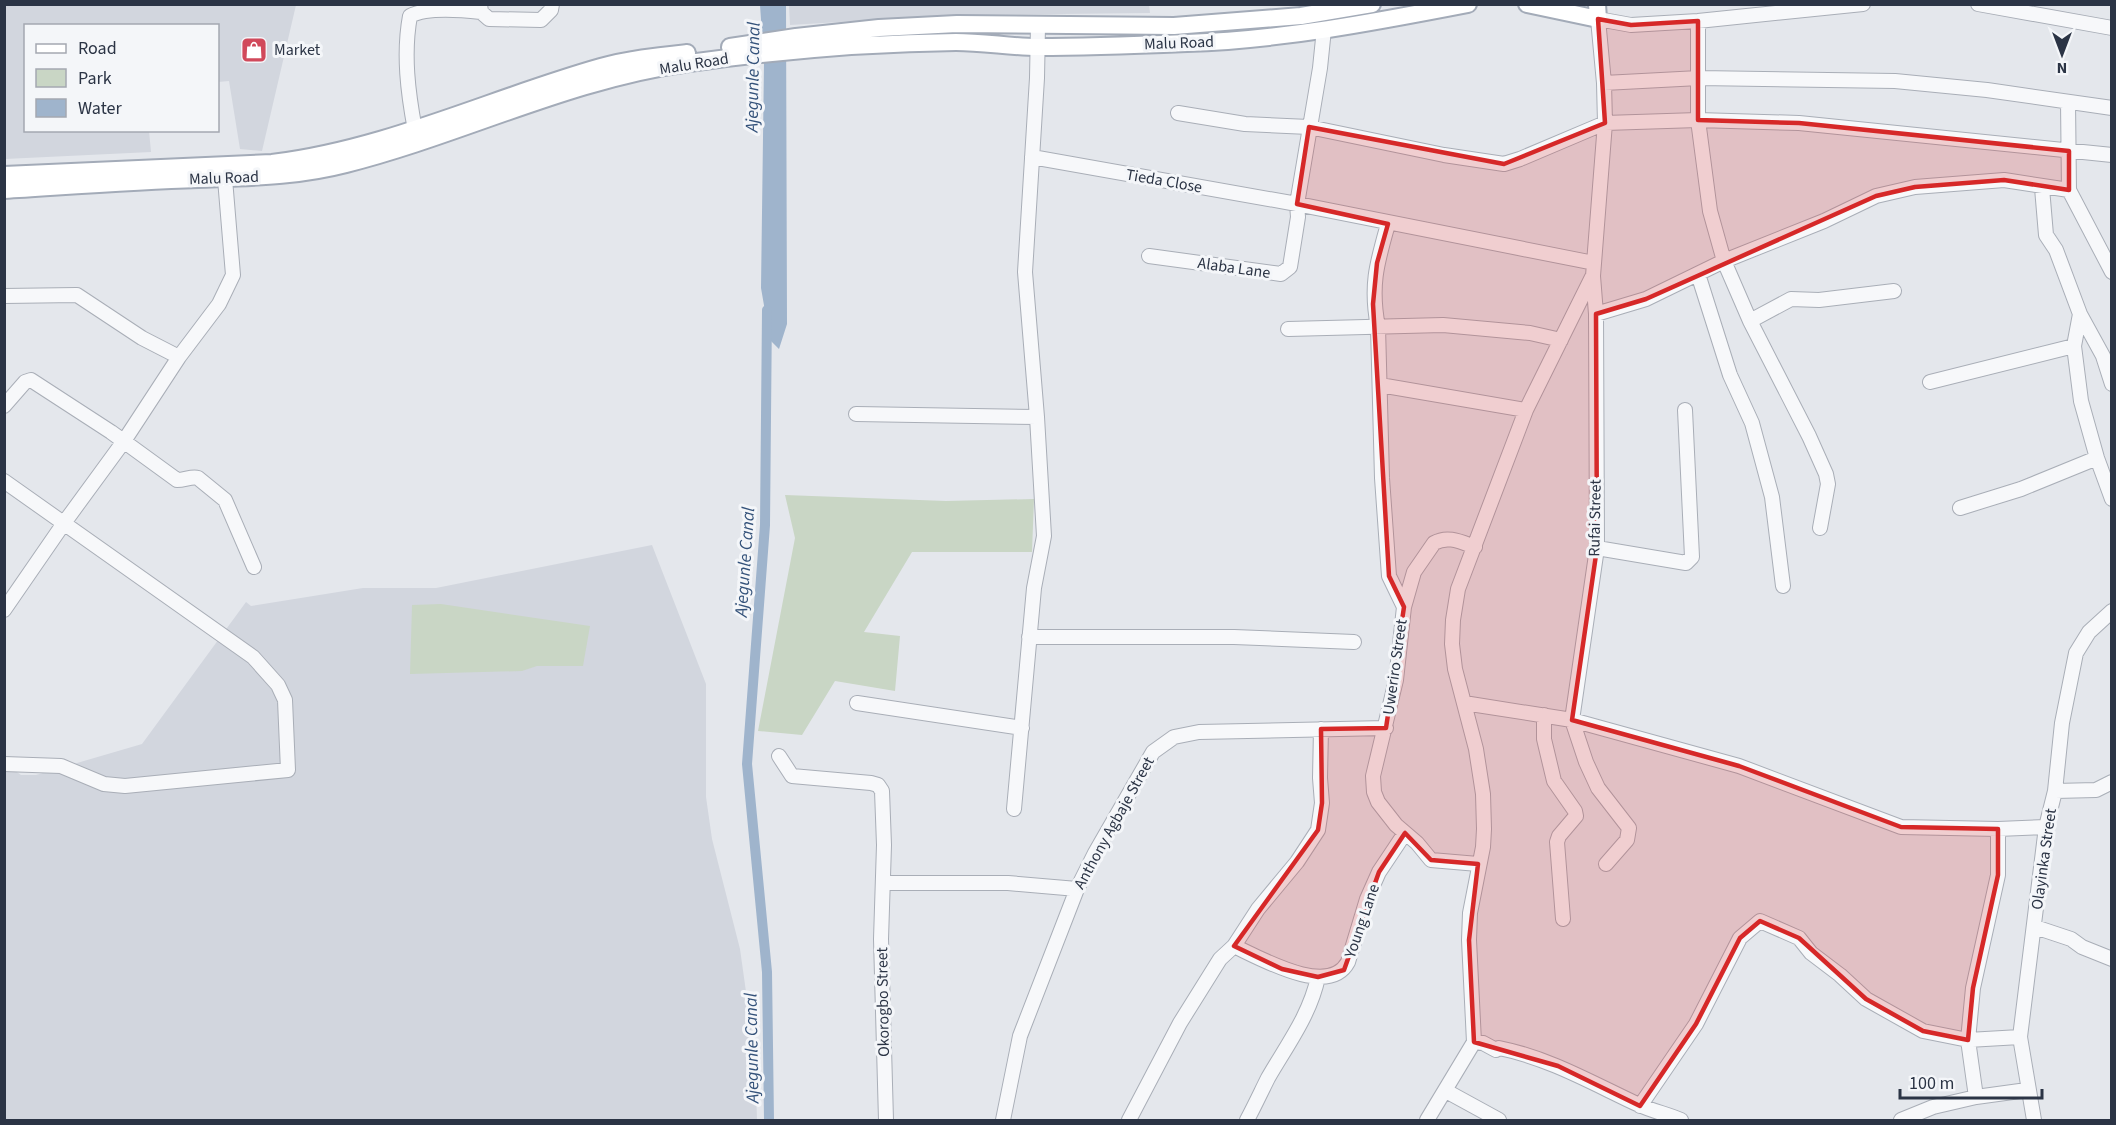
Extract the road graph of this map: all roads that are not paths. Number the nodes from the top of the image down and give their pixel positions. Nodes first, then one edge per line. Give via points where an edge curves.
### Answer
1 (552, 4) edge
2 (1372, 4) edge
3 (1468, 4) edge
4 (1527, 4) edge
5 (1863, 4) edge
6 (1978, 4) edge
7 (2067, 4) edge
8 (481, 8) edge
9 (1581, 10) edge
10 (1600, 15) edge
11 (2065, 19) junction
12 (1698, 21) junction
13 (1300, 24) junction
14 (1038, 26) junction
15 (2112, 28) edge
16 (1324, 29) junction
17 (796, 44) junction
18 (1037, 47) junction
19 (1699, 78) junction
20 (1605, 83) junction
21 (2068, 102) junction
22 (2112, 108) edge
23 (1178, 113) dead end
24 (467, 119) junction
25 (1698, 120) junction
26 (1605, 123) junction
27 (1309, 128) junction
28 (415, 130) junction
29 (2069, 151) junction
30 (2112, 155) edge
31 (1032, 157) junction
32 (227, 171) junction
33 (4, 175) edge
34 (2042, 188) junction
35 (4, 190) edge
36 (2069, 190) junction
37 (1297, 204) junction
38 (1388, 224) junction
39 (1149, 256) dead end
40 (1724, 261) junction
41 (1594, 269) junction
42 (2112, 272) edge
43 (1698, 274) junction
44 (1894, 291) dead end
45 (4, 296) edge
46 (1596, 314) junction
47 (2080, 314) junction
48 (1750, 321) junction
49 (1377, 327) junction
50 (1288, 329) dead end
51 (1562, 340) junction
52 (2074, 346) junction
53 (179, 357) junction
54 (1930, 382) dead end
55 (2112, 384) edge
56 (1380, 385) junction
57 (4, 406) edge
58 (1526, 410) junction
59 (1685, 410) dead end
60 (856, 414) dead end
61 (1038, 417) junction
62 (124, 441) junction
63 (2097, 458) junction
64 (4, 481) edge
65 (2112, 498) edge
66 (1960, 508) dead end
67 (64, 523) junction
68 (1820, 528) dead end
69 (1475, 547) junction
70 (1597, 548) junction
71 (254, 567) dead end
72 (1783, 586) dead end
73 (1404, 607) junction
74 (4, 610) edge
75 (2112, 611) edge
76 (1029, 637) junction
77 (1354, 642) dead end
78 (1464, 703) junction
79 (856, 704) dead end
80 (1544, 715) junction
81 (1572, 720) junction
82 (1022, 728) junction
83 (1386, 728) junction
84 (1321, 729) junction
85 (779, 756) dead end
86 (4, 764) edge
87 (2112, 782) edge
88 (2096, 790) junction
89 (2055, 791) junction
90 (2112, 791) edge
91 (1014, 809) dead end
92 (2046, 827) junction
93 (1998, 830) junction
94 (1405, 833) junction
95 (1478, 864) junction
96 (1606, 864) dead end
97 (883, 883) junction
98 (1077, 889) junction
99 (1563, 920) dead end
100 (2035, 927) junction
101 (1234, 946) junction
102 (2112, 959) edge
103 (1318, 978) junction
104 (2020, 1037) junction
105 (1968, 1040) junction
106 (1474, 1042) junction
107 (2027, 1090) junction
108 (1446, 1091) junction
109 (1976, 1097) junction
110 (1640, 1106) junction
111 (886, 1120) edge
112 (1003, 1120) edge
113 (1129, 1120) edge
114 (1247, 1120) edge
115 (1427, 1120) edge
116 (1499, 1120) edge
117 (1681, 1120) edge
118 (1901, 1120) edge
119 (2034, 1120) edge

1 - 8 street via 541,20 489,20
2 - 13 main road, Malu Road
3 - 16 main road, Malu Road
4 - 9 main road
5 - 12 street
6 - 11 street
7 - 11 street
8 - 28 street via 410,16 407,73
9 - 10 main road
10 - 12 street via 1631,25
10 - 20 street
11 - 15 street
12 - 19 street
13 - 14 main road, Malu Road
13 - 16 main road, Malu Road
13 - 18 main road, Malu Road via 1188,43
14 - 17 main road, Malu Road via 957,24 879,28
14 - 18 street
16 - 27 street
17 - 18 main road, Malu Road via 957,42
17 - 24 main road, Malu Road via 593,84
18 - 31 street
19 - 20 street
19 - 21 street via 1894,81
19 - 25 street
20 - 26 street
21 - 22 street
21 - 29 street
23 - 27 street via 1245,124
24 - 28 main road, Malu Road
24 - 32 main road, Malu Road via 381,155 311,172 279,176
25 - 26 street
25 - 29 street via 1799,123
25 - 40 street via 1710,211
26 - 27 street via 1504,164
26 - 41 street
27 - 37 street
28 - 32 main road, Malu Road via 311,158
29 - 30 street
29 - 36 street
31 - 37 street, Tieda Close
31 - 61 street via 1025,272
32 - 33 main road, Malu Road
32 - 35 main road, Malu Road
32 - 53 street via 233,275 219,304
34 - 36 street
34 - 40 street via 2004,180 1915,187 1876,196
34 - 47 street via 2046,235 2056,250
36 - 42 street
37 - 38 street, Tieda Close
37 - 39 street, Alaba Lane via 1292,259 1290,267 1281,274
38 - 41 street, Tieda Close
38 - 49 street via 1373,284
40 - 43 street
40 - 48 street
41 - 46 street, Rufai Street
41 - 51 street
43 - 46 street via 1646,299
43 - 72 street via 1730,375 1752,423 1769,486
44 - 48 street via 1819,300 1791,299
45 - 53 street via 77,295
46 - 70 street, Rufai Street
47 - 52 street
47 - 55 street via 2103,356
48 - 68 street via 1826,474 1828,484
49 - 50 street
49 - 51 street via 1443,325
49 - 56 street
51 - 58 street
52 - 54 street
52 - 63 street via 2081,401
53 - 62 street
56 - 58 street
56 - 73 street via 1389,576
57 - 62 street via 31,380
58 - 69 street
59 - 70 street via 1692,557 1686,563
60 - 61 street
61 - 76 street via 1044,537
62 - 67 street
62 - 71 street via 177,480 198,478 225,500
63 - 65 street
63 - 66 street via 2021,489
64 - 67 street
67 - 74 street
67 - 86 street via 253,657 278,685 285,700 288,770 125,786 104,784 61,766
69 - 73 street, Uweriro Street via 1444,538 1434,543 1414,572
69 - 78 street via 1458,589 1453,620 1455,669
70 - 81 street, Rufai Street
73 - 83 street, Uweriro Street
75 - 89 street, Olayinka Street via 2089,632 2076,653 2062,723
76 - 77 street via 1234,637
76 - 82 street
78 - 80 street
78 - 95 street via 1483,794 1483,847
79 - 82 street
80 - 81 street
80 - 99 street via 1544,739 1554,781 1576,816 1557,842
81 - 93 street via 1739,766 1900,827
81 - 96 street via 1598,788 1629,828 1627,840
82 - 91 street
83 - 84 street, Anthony Agbaje Street
83 - 94 street, Uweriro Street via 1373,776 1374,792 1377,802
84 - 98 street, Anthony Agbaje Street via 1199,732 1174,737 1153,752
84 - 101 street via 1323,803 1318,830
85 - 97 street, Okorogbo Street via 788,772 797,777 878,785 882,791
87 - 88 street
88 - 89 street
88 - 90 street
89 - 92 street, Olayinka Street
92 - 93 street
92 - 100 street, Olayinka Street
93 - 105 street via 1998,875 1973,988
94 - 95 street, Uweriro Street via 1431,860
94 - 103 street, Young Lane via 1379,872 1344,970 1338,975
95 - 106 street via 1469,940
97 - 98 street via 1008,883
97 - 111 street, Okorogbo Street
98 - 112 street, Anthony Agbaje Street via 1020,1036
100 - 102 street
100 - 104 street, Olayinka Street
101 - 103 street via 1282,969
101 - 113 street via 1220,959 1180,1023
103 - 114 street via 1309,1009
104 - 105 street
104 - 107 street, Olayinka Street
105 - 109 street
105 - 110 street via 1923,1031 1866,999 1811,953 1799,938 1760,921 1740,938 1696,1024
106 - 108 street
106 - 110 street via 1558,1066
107 - 109 street
107 - 119 street, Olayinka Street
108 - 115 street
108 - 116 street
109 - 118 street via 1933,1107
110 - 117 street

